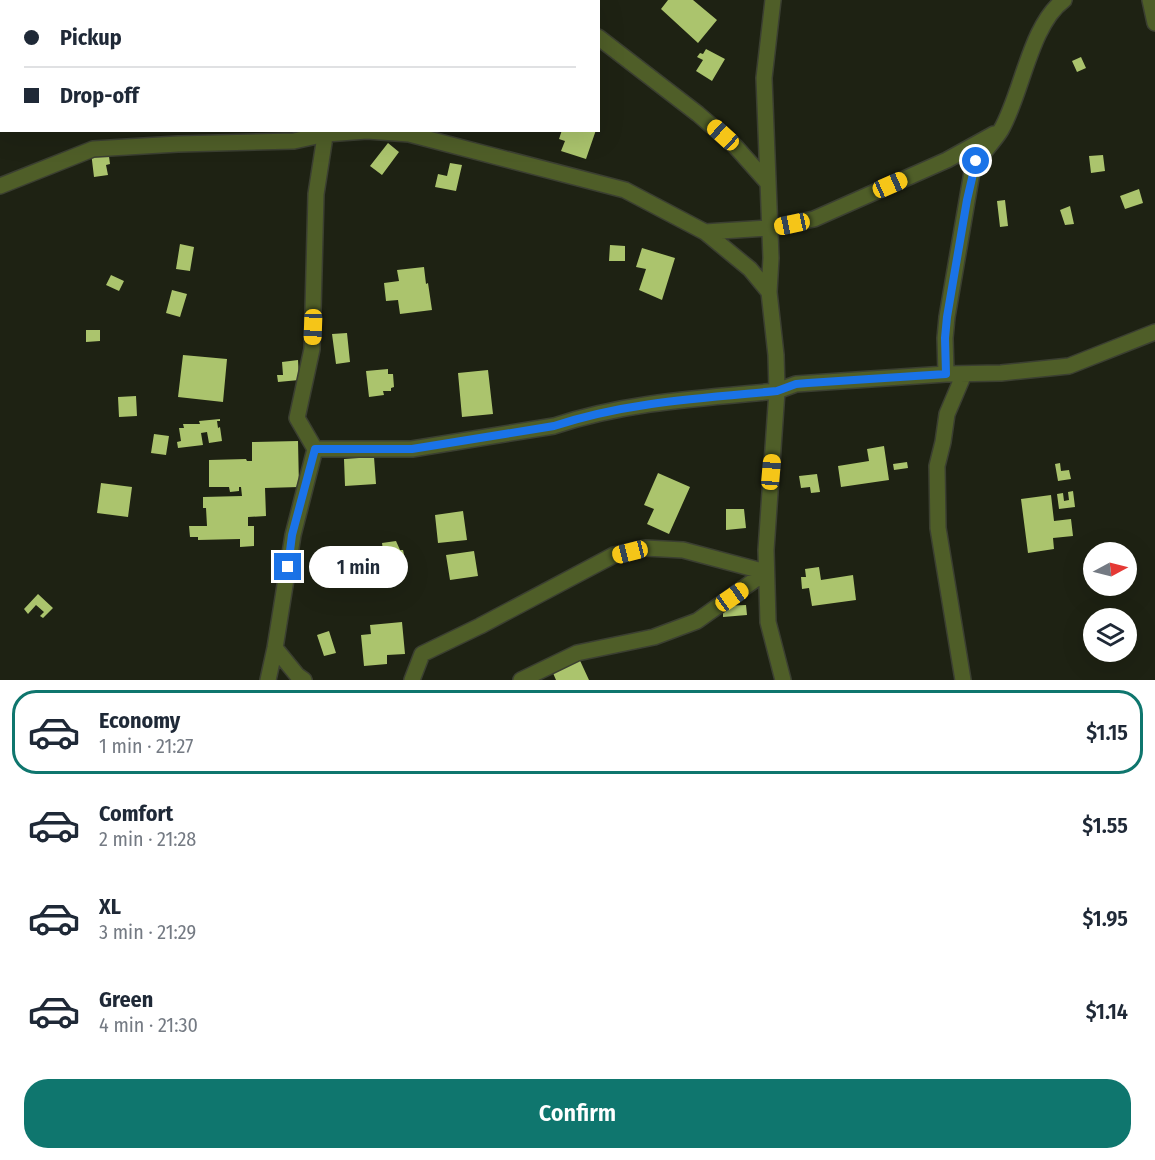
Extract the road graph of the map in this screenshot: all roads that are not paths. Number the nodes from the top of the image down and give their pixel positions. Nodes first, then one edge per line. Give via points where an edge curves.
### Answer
1 (773, 0) edge
2 (1064, 0) edge
3 (1150, 0) edge
4 (1155, 23) edge
5 (600, 39) edge
6 (1001, 130) junction
7 (326, 132) edge
8 (381, 132) edge
9 (767, 182) junction
10 (0, 186) edge
11 (769, 228) junction
12 (705, 232) junction
13 (769, 292) junction
14 (1155, 332) edge
15 (946, 374) junction
16 (964, 374) junction
17 (777, 391) junction
18 (315, 449) junction
19 (766, 572) junction
20 (275, 648) junction
21 (413, 679) edge
22 (268, 680) edge
23 (304, 680) edge
24 (521, 680) edge
25 (783, 680) edge
26 (963, 680) edge

1 - 9 street via 764,78
2 - 6 street via 1043,25
3 - 4 street
5 - 9 street via 698,114 735,146
6 - 11 street via 947,160 814,219
6 - 15 street via 972,172 947,317
7 - 10 street via 294,141 93,149
7 - 18 street via 316,194 312,349 297,418
8 - 12 street via 409,134 625,190
9 - 11 street
11 - 12 street
11 - 13 street
12 - 13 street via 750,269
13 - 17 street
14 - 16 street via 1069,366
15 - 16 street
15 - 17 street via 796,384
16 - 26 street via 947,414 937,466 938,528
17 - 18 street via 646,404 554,426 412,449
17 - 19 street
18 - 20 street via 292,535
19 - 21 street via 682,550 645,548 614,555 422,654
19 - 24 street via 697,621 654,637 577,653
19 - 25 street via 768,622
20 - 22 street
20 - 23 street

